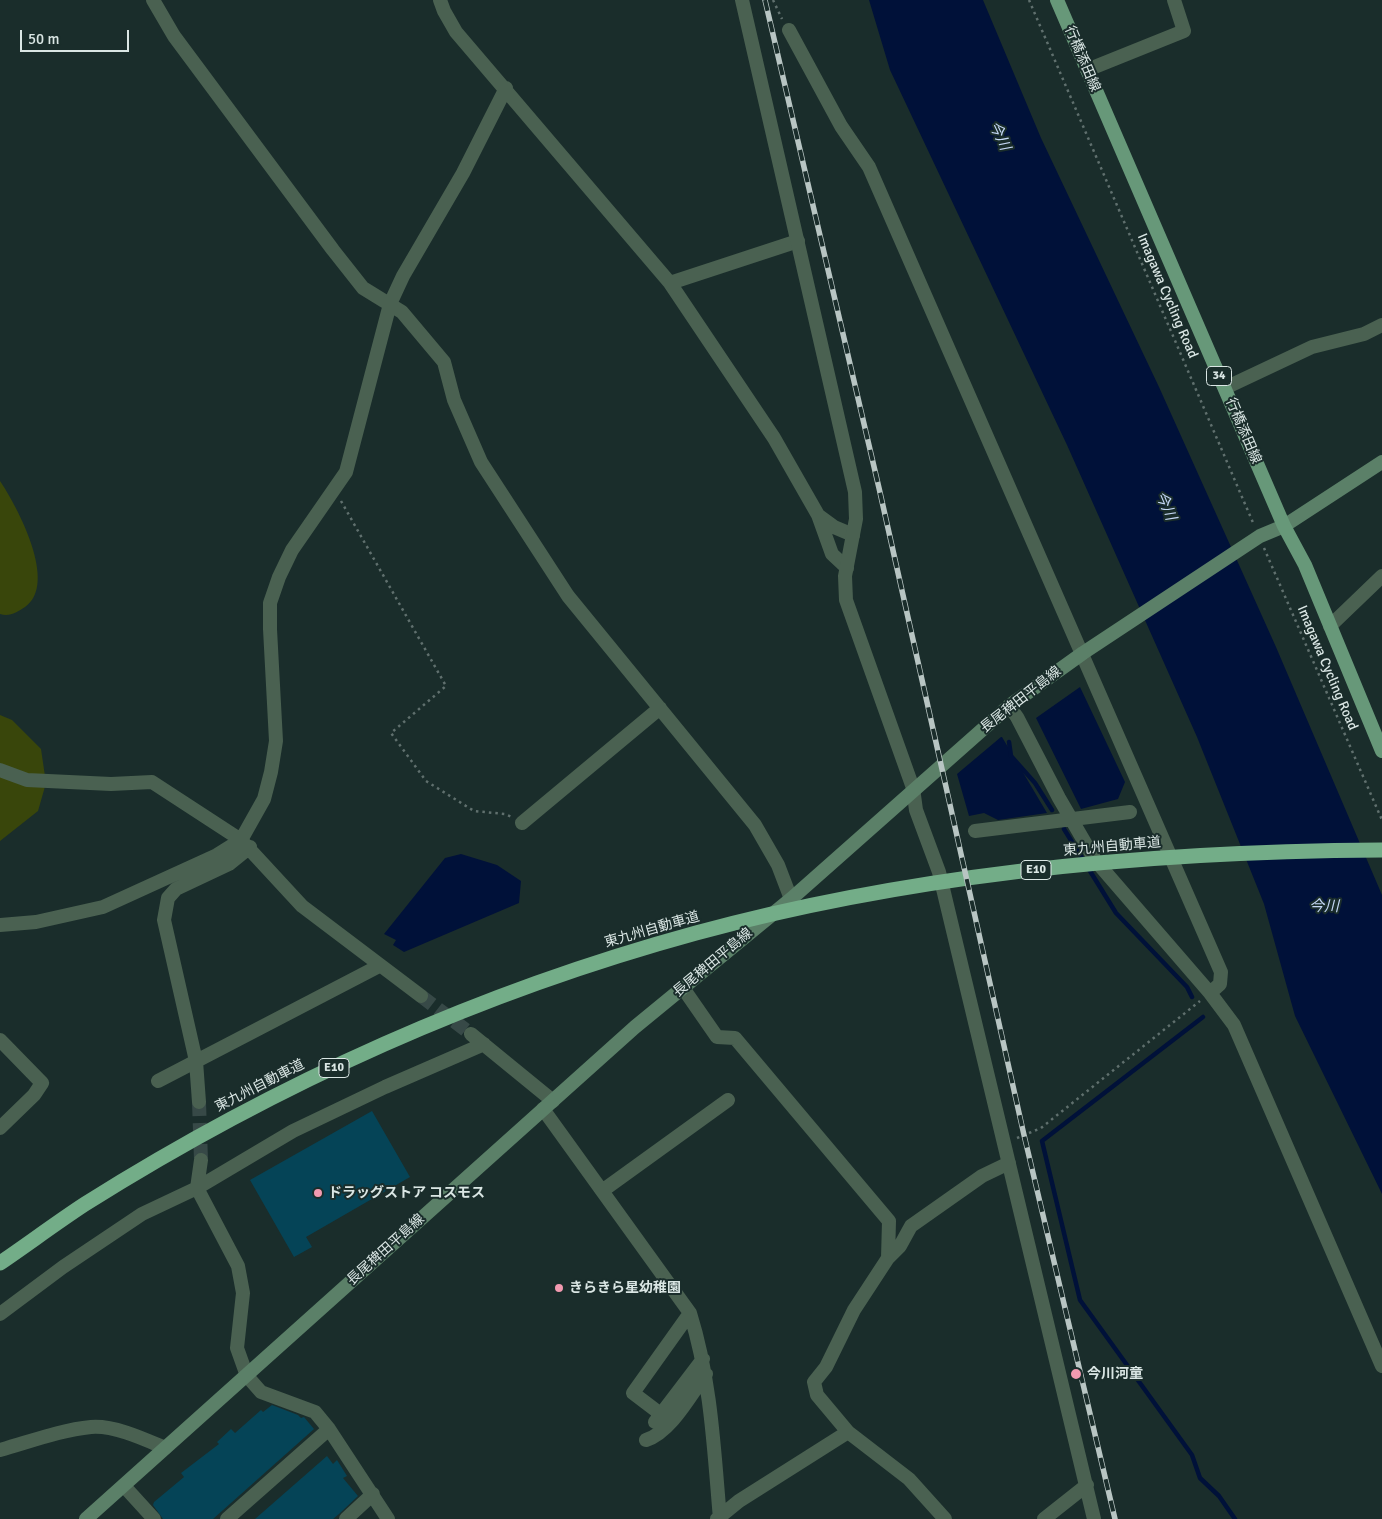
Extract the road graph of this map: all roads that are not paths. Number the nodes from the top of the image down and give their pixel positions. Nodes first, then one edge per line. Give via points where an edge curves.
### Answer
1 (153, 0) edge
2 (440, 0) edge
3 (742, 0) edge
4 (1057, 0) edge
5 (1174, 0) edge
6 (790, 30) road end
7 (1087, 70) junction
8 (506, 88) junction
9 (798, 241) junction
10 (670, 283) junction
11 (390, 304) junction
12 (1382, 325) edge
13 (1225, 388) junction
14 (1382, 462) edge
15 (818, 515) junction
16 (1284, 526) junction
17 (853, 536) junction
18 (847, 568) junction
19 (1382, 576) edge
20 (1330, 626) junction
21 (1087, 650) junction
22 (1009, 706) junction
23 (660, 708) junction
24 (1382, 751) edge
25 (0, 770) edge
26 (914, 788) junction
27 (1130, 812) dead end
28 (1072, 820) junction
29 (522, 823) road end
30 (975, 831) dead end
31 (246, 844) junction
32 (1382, 850) edge
33 (791, 899) junction
34 (0, 925) edge
35 (379, 966) junction
36 (683, 988) junction
37 (1210, 993) junction
38 (421, 996) tunnel mouth
39 (471, 1034) tunnel mouth
40 (0, 1040) edge
41 (484, 1044) junction
42 (196, 1061) junction
43 (158, 1081) dead end
44 (728, 1100) dead end
45 (199, 1102) tunnel mouth
46 (548, 1105) junction
47 (0, 1128) edge
48 (201, 1160) tunnel mouth
49 (1009, 1163) junction
50 (197, 1188) junction
51 (602, 1191) junction
52 (888, 1258) junction
53 (0, 1263) edge
54 (690, 1313) junction
55 (0, 1314) edge
56 (703, 1359) junction
57 (1382, 1366) edge
58 (706, 1374) junction
59 (247, 1376) junction
60 (329, 1429) junction
61 (848, 1432) junction
62 (646, 1440) dead end
63 (165, 1448) junction
64 (0, 1450) edge
65 (1086, 1485) junction
66 (124, 1486) junction
67 (373, 1494) junction
68 (719, 1518) edge
69 (86, 1519) edge
70 (154, 1519) edge
71 (227, 1519) edge
72 (346, 1519) edge
73 (388, 1519) edge
74 (945, 1519) edge
75 (1044, 1519) edge
76 (1094, 1519) edge

1 - 11 street via 174,36 332,250 363,288
2 - 8 street via 456,32
3 - 9 street
4 - 7 main road, 行橋添田線 / 34
5 - 7 street via 1184,31
6 - 21 street via 841,126 869,167
7 - 13 main road, 行橋添田線 / 34
8 - 10 street
8 - 11 street
9 - 10 street
9 - 17 street via 855,492
10 - 15 street via 774,438
11 - 23 street via 402,312 444,362 454,400 481,462 568,596
11 - 31 street via 346,472 292,550 270,603 276,741 264,799
12 - 13 street via 1364,334 1312,347
13 - 16 main road, 行橋添田線 / 34
14 - 16 main road, 長尾稗田平島線
15 - 17 street
15 - 18 street via 832,554
16 - 20 main road, 行橋添田線 / 34 via 1305,565
16 - 21 main road, 長尾稗田平島線 via 1260,536
17 - 18 street
18 - 26 street via 846,600
19 - 20 street
20 - 24 main road, 行橋添田線 / 34
21 - 22 main road, 長尾稗田平島線
21 - 37 street via 1221,972 1220,984
22 - 26 main road, 長尾稗田平島線
22 - 28 street
23 - 29 street
23 - 33 street via 755,825 778,865
25 - 31 street via 27,780 111,784 152,782
26 - 33 main road, 長尾稗田平島線
26 - 49 street via 916,810 939,872
27 - 28 street
28 - 30 street
28 - 37 street via 1095,860
31 - 34 street via 102,907 72,916
31 - 35 street via 302,906
31 - 42 street via 229,864 176,889 165,908 164,920
32 - 53 highway, 東九州自動車道 / E10 via 1229,854 1046,869 892,891 696,933 566,972 423,1027 286,1090 170,1152 82,1206
33 - 36 main road, 長尾稗田平島線
35 - 38 street
35 - 42 street
36 - 46 main road, 長尾稗田平島線
36 - 52 street via 717,1037 735,1038 888,1220
37 - 57 street via 1234,1025
39 - 41 street
40 - 47 street via 42,1083
41 - 46 street
41 - 50 street via 293,1132
42 - 43 street
42 - 45 street
44 - 51 street
46 - 51 street
46 - 59 main road, 長尾稗田平島線
48 - 50 street
49 - 52 street via 982,1176 911,1226 900,1246
49 - 65 street
50 - 55 street via 142,1214
50 - 59 street via 238,1266 243,1293 237,1348
51 - 54 street
52 - 61 street via 854,1310 826,1367 814,1382 817,1395
54 - 56 street
54 - 56 street via 633,1393 659,1418
56 - 58 street
58 - 62 street via 666,1429
58 - 68 street
59 - 60 street via 262,1392 315,1412
59 - 63 main road, 長尾稗田平島線
60 - 67 street
60 - 71 street
61 - 68 street via 740,1500
61 - 74 street via 909,1479
63 - 64 street via 135,1435 92,1427
63 - 66 main road, 長尾稗田平島線
65 - 75 street
65 - 76 street
66 - 69 main road, 長尾稗田平島線
66 - 70 street
67 - 72 street
67 - 73 street

